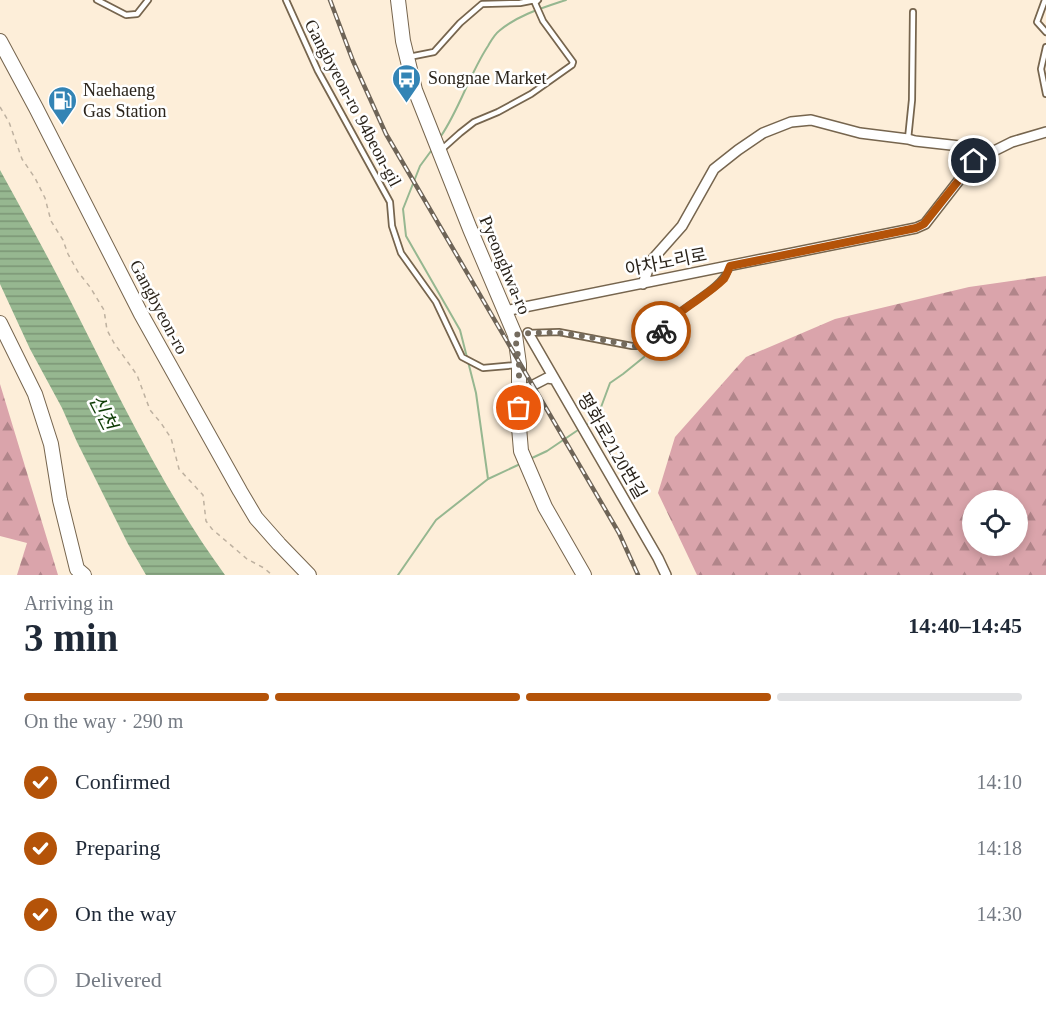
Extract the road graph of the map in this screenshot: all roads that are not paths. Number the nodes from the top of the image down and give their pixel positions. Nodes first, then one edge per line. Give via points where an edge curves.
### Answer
1 (97, 0) edge
2 (148, 0) edge
3 (286, 0) edge
4 (398, 0) edge
5 (537, 0) edge
6 (1045, 0) edge
7 (913, 12) dead end
8 (1046, 32) edge
9 (0, 41) edge
10 (1046, 47) edge
11 (406, 57) junction
12 (1046, 94) edge
13 (1046, 132) edge
14 (908, 139) junction
15 (439, 152) junction
16 (974, 161) junction
17 (730, 266) junction
18 (643, 284) junction
19 (505, 311) junction
20 (0, 323) edge
21 (522, 334) junction
22 (519, 364) junction
23 (554, 379) junction
24 (520, 392) junction
25 (79, 573) edge
26 (309, 575) edge
27 (584, 575) edge
28 (666, 575) edge

1 - 2 lane via 126,15 137,14
3 - 22 lane, Gangbyeon-ro 94beon-gil via 318,71 390,202 392,226 401,253 436,302 462,357 483,368
4 - 11 main road, Pyeonghwa-ro
5 - 11 lane via 482,4 434,52
5 - 15 lane via 543,21 572,65 531,94 474,122
6 - 8 lane via 1037,22
7 - 14 lane
9 - 26 main road, Gangbyeon-ro via 141,314 240,491 256,518
10 - 12 lane via 1041,69
11 - 15 main road, Pyeonghwa-ro
13 - 16 street, 아차노리로 via 1012,142
14 - 16 street via 960,146
14 - 18 street via 860,133 811,120 791,122 763,133 714,169 682,226 651,261
15 - 19 main road, Pyeonghwa-ro
16 - 17 street, 아차노리로 via 924,224 916,228
17 - 18 street, 아차노리로
17 - 21 lane via 725,278 676,315 655,340 644,346 559,332
18 - 19 street, 아차노리로
19 - 21 main road, Pyeonghwa-ro
20 - 25 main road via 35,394 51,444 60,500
21 - 22 main road, Pyeonghwa-ro
21 - 23 street, 평화로2120번길
22 - 24 main road, Pyeonghwa-ro
23 - 24 street via 547,378
23 - 28 street, 평화로2120번길
24 - 27 main road, Pyeonghwa-ro via 521,451 545,507

